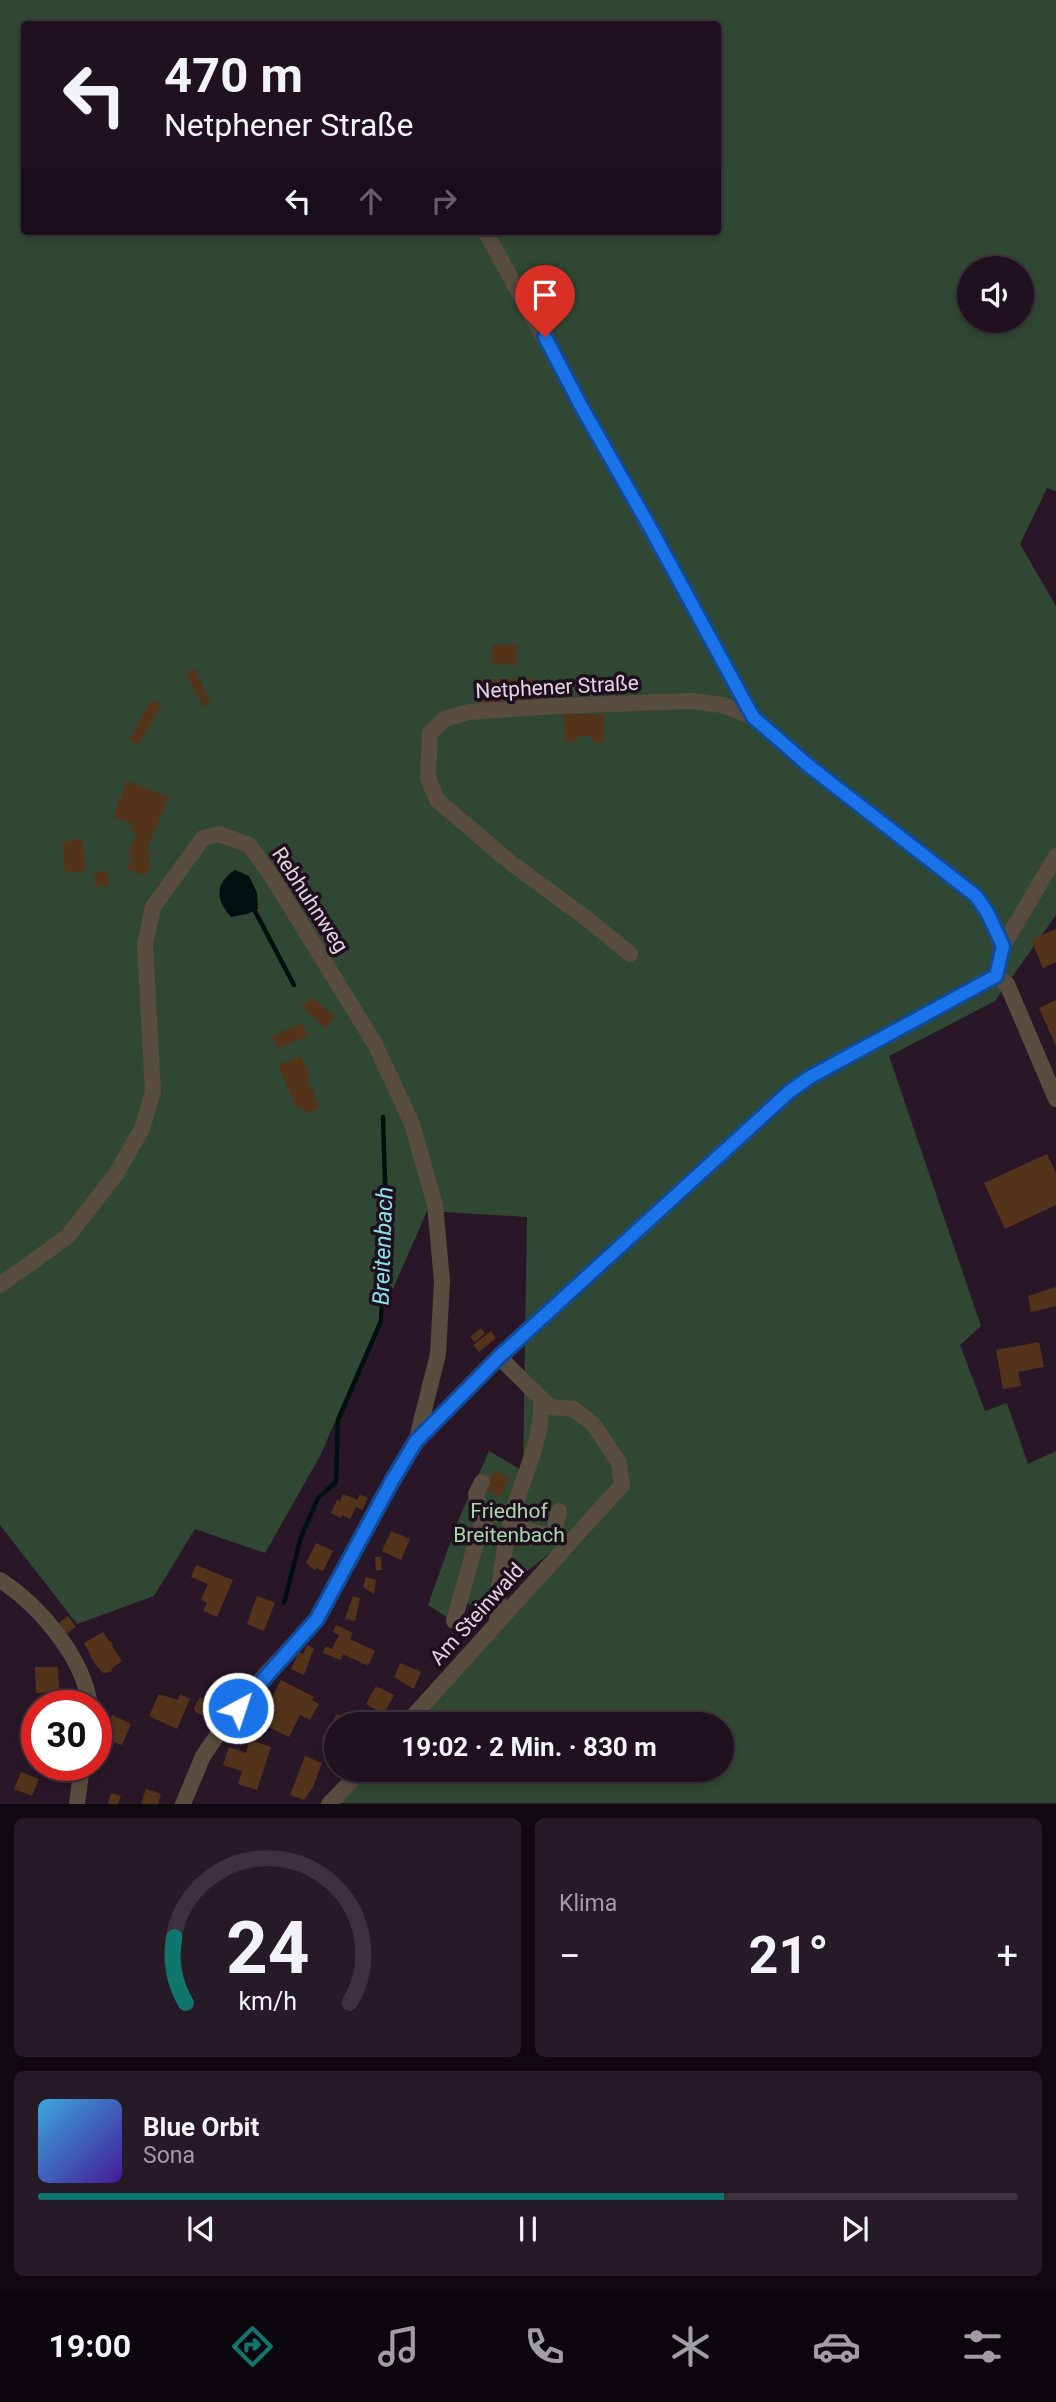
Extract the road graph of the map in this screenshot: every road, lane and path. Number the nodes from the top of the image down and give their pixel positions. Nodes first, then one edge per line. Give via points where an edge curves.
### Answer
1 (487, 235) edge
2 (753, 717) junction
3 (1056, 856) edge
4 (1003, 946) junction
5 (630, 954) dead end
6 (996, 976) junction
7 (1056, 1099) edge
8 (0, 1285) edge
9 (499, 1357) junction
10 (541, 1400) junction
11 (416, 1441) junction
12 (482, 1482) dead end
13 (559, 1511) dead end
14 (488, 1516) junction
15 (512, 1519) junction
16 (0, 1580) edge
17 (454, 1621) dead end
18 (497, 1623) junction
19 (88, 1690) edge
20 (417, 1712) edge
21 (80, 1781) edge
22 (350, 1782) edge
23 (77, 1804) edge
24 (183, 1804) edge
25 (329, 1804) edge

1 - 2 street, Netphener Straße
2 - 4 street, Netphener Straße via 976,896
2 - 5 street, Netphener Straße via 723,705 691,701 556,705 470,712 444,719 430,733 428,778 438,800
3 - 4 street
4 - 6 street
6 - 7 street via 1007,984
6 - 9 street via 789,1092
8 - 11 street, Rebhuhnweg via 68,1236 116,1174 142,1129 153,1092 145,945 153,907 202,838 219,834 249,845 375,1044 412,1124 435,1205 442,1281 438,1354
9 - 10 street
9 - 11 street
10 - 15 street via 536,1444
10 - 18 street, Am Steinwald via 574,1409 594,1424 619,1463 622,1485
11 - 24 street via 317,1619 225,1724 203,1756
12 - 14 street via 475,1493 476,1502
13 - 15 street via 553,1536
14 - 15 street
14 - 17 street via 480,1529
15 - 18 street
16 - 19 street via 39,1613 63,1643
18 - 20 street, Am Steinwald
21 - 23 street
22 - 25 street

